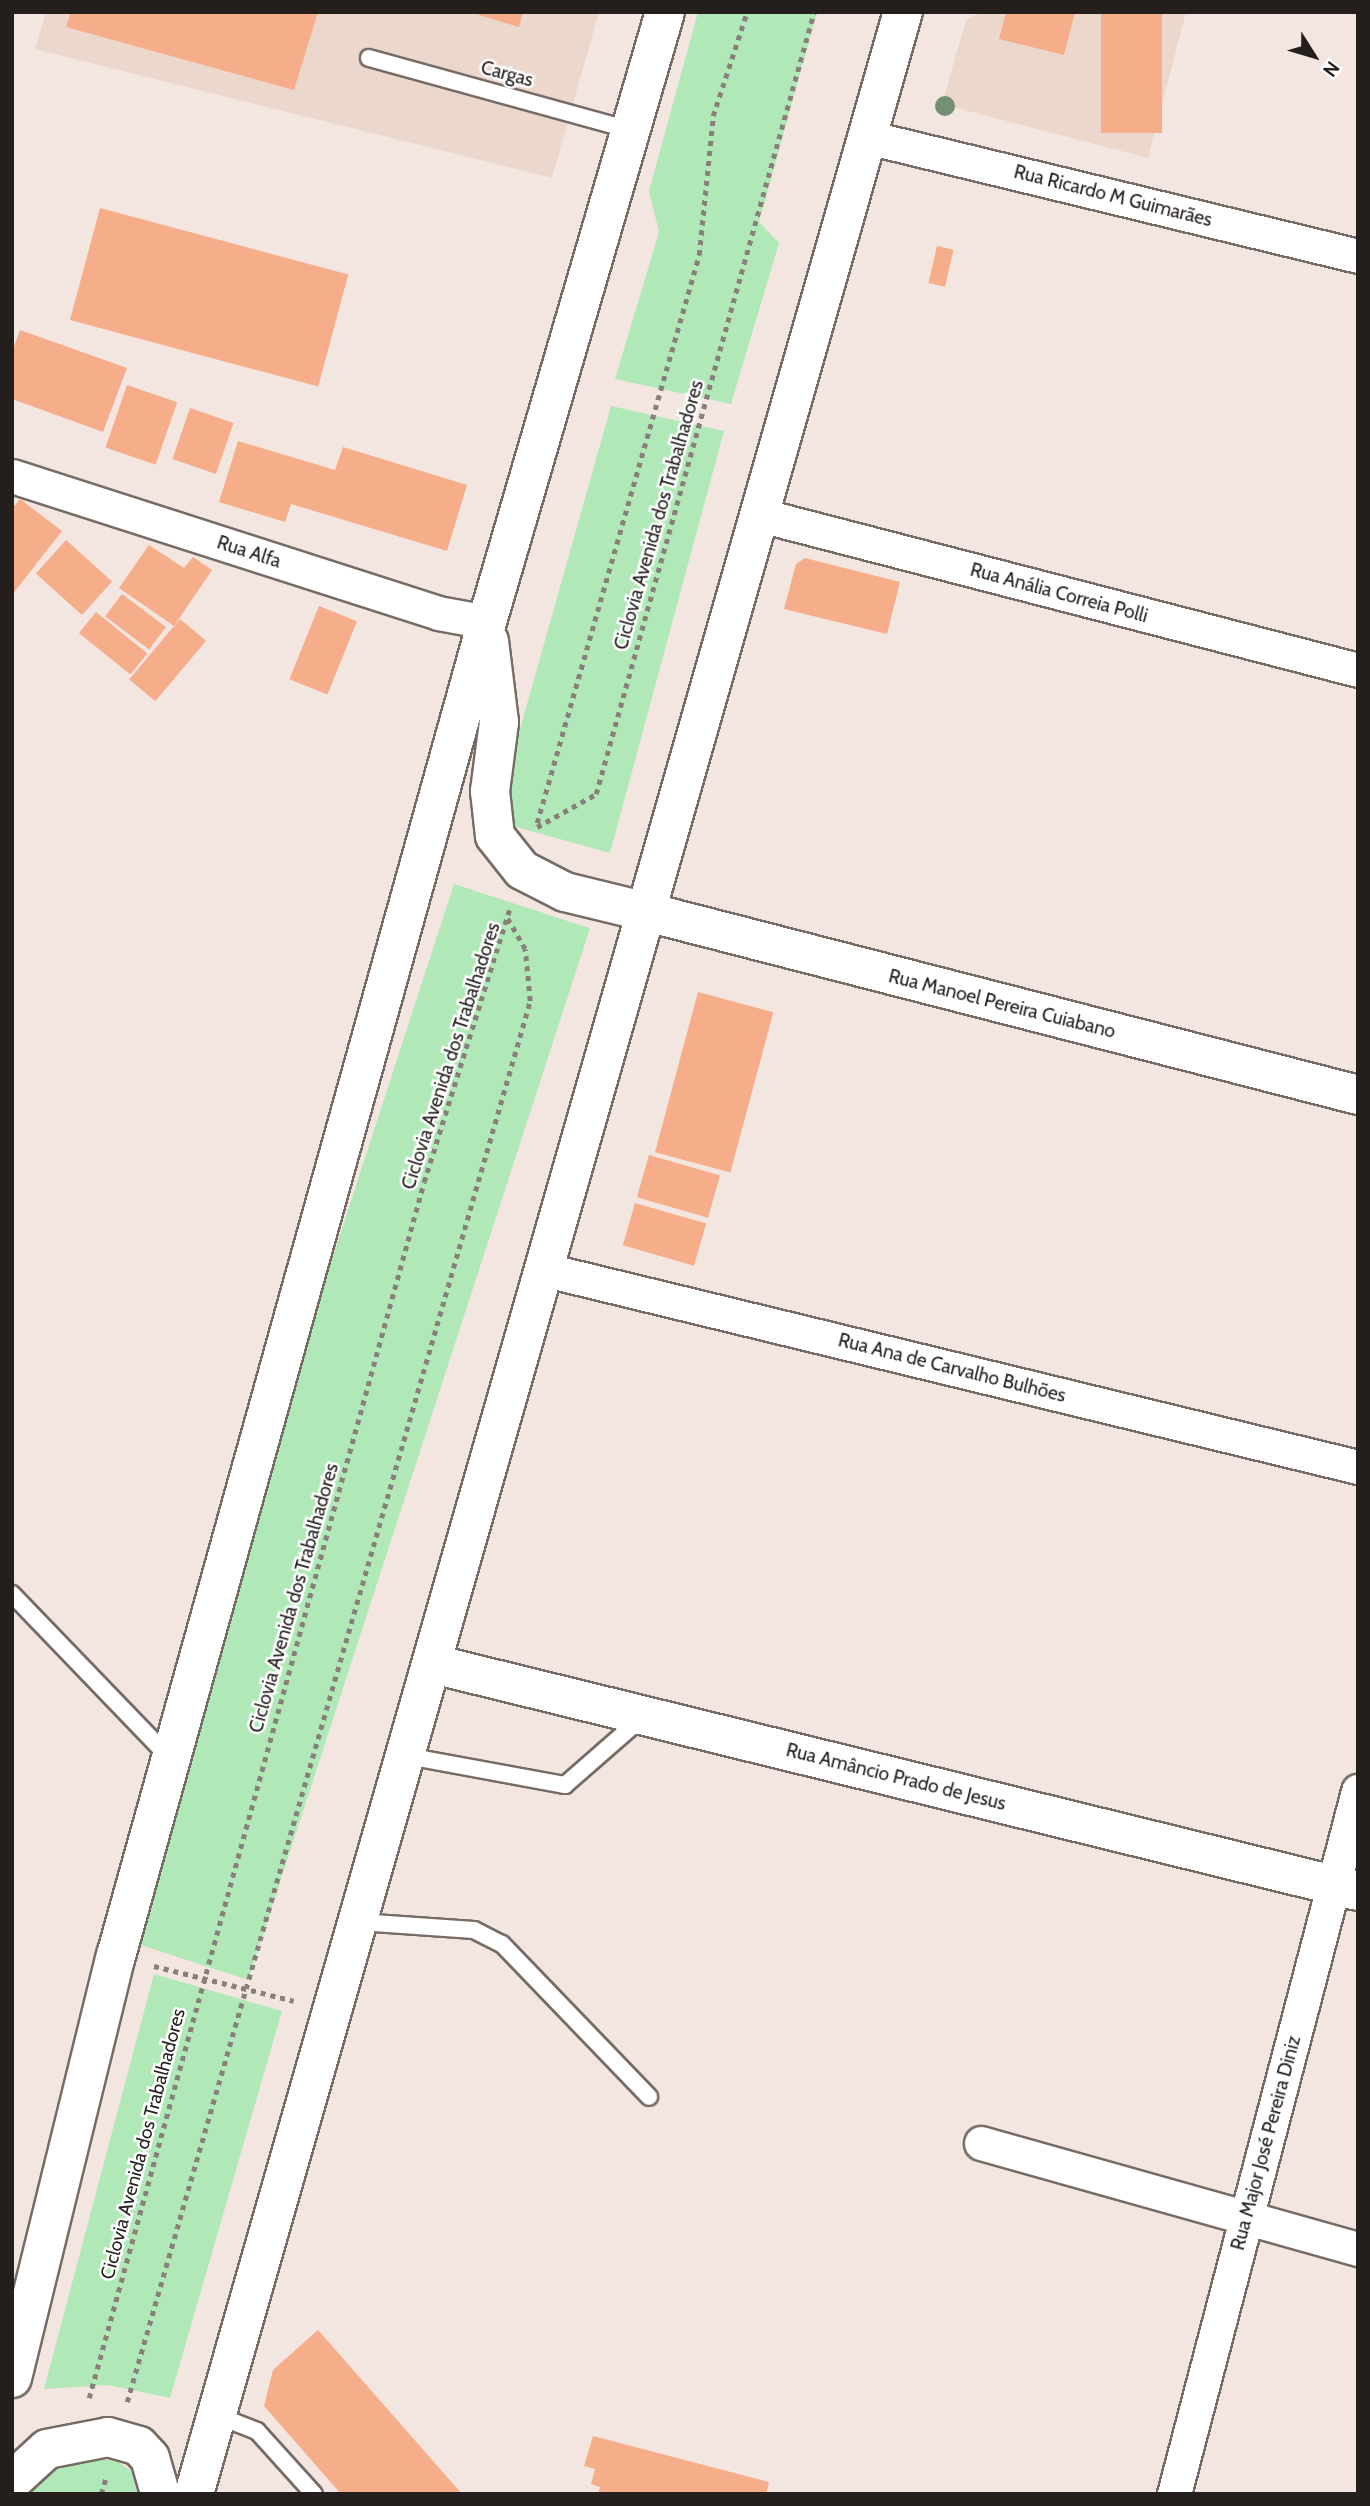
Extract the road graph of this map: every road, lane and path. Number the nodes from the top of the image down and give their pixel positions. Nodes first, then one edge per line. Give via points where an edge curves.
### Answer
1 (665, 12) edge
2 (747, 12) edge
3 (814, 12) edge
4 (903, 12) edge
5 (369, 58) dead end
6 (633, 130) junction
7 (867, 137) junction
8 (1358, 256) edge
9 (12, 476) edge
10 (760, 515) junction
11 (487, 622) junction
12 (1358, 670) edge
13 (647, 912) junction
14 (1358, 1095) edge
15 (546, 1270) junction
16 (1358, 1467) edge
17 (12, 1594) edge
18 (433, 1664) junction
19 (645, 1715) junction
20 (407, 1756) junction
21 (171, 1759) junction
22 (1358, 1791) edge
23 (1345, 1888) edge
24 (359, 1922) junction
25 (116, 1956) junction
26 (203, 1978) junction
27 (246, 1989) junction
28 (333, 2010) junction
29 (649, 2097) dead end
30 (981, 2143) dead end
31 (1247, 2218) junction
32 (1358, 2249) edge
33 (12, 2378) edge
34 (216, 2415) junction
35 (117, 2438) junction
36 (77, 2441) junction
37 (12, 2481) edge
38 (101, 2494) edge
39 (160, 2494) edge
40 (194, 2494) edge
41 (314, 2494) edge
42 (1174, 2494) edge

1 - 6 main road
2 - 3 path, Ciclovia Avenida dos Trabalhadores via 713,116 699,254 536,827 596,794
4 - 7 main road
5 - 6 lane, Cargas
6 - 11 main road
7 - 8 street, Rua Ricardo M Guimarães
7 - 10 main road
9 - 11 street, Rua Alfa via 438,613
10 - 12 street, Rua Anália Correia Polli
10 - 13 main road
11 - 13 main road, Rua Manoel Pereira Cuiabano via 499,722 490,791 495,836 522,870 565,892
11 - 21 main road
13 - 14 main road, Rua Manoel Pereira Cuiabano
13 - 15 main road
15 - 16 street, Rua Ana de Carvalho Bulhões
15 - 18 main road
17 - 21 lane
18 - 19 main road, Rua Amâncio Prado de Jesus
18 - 20 main road
19 - 20 lane via 565,1785
19 - 23 main road, Rua Amâncio Prado de Jesus
20 - 24 main road
21 - 25 main road
22 - 23 street, Rua Major José Pereira Diniz
23 - 31 street, Rua Major José Pereira Diniz
24 - 28 main road
24 - 29 lane via 474,1930 502,1944
25 - 26 path
25 - 33 main road
26 - 27 path
26 - 27 path, Ciclovia Avenida dos Trabalhadores via 424,1182 507,918 525,949 530,1001
26 - 36 path, Ciclovia Avenida dos Trabalhadores
27 - 28 path
27 - 35 path, Ciclovia Avenida dos Trabalhadores
28 - 34 main road
30 - 31 street
31 - 32 street
31 - 42 street, Rua Major José Pereira Diniz
34 - 40 main road
34 - 41 lane via 257,2431
35 - 36 main road
35 - 38 path, Ciclovia Avenida dos Trabalhadores
35 - 39 main road via 150,2458
36 - 37 main road via 47,2449

